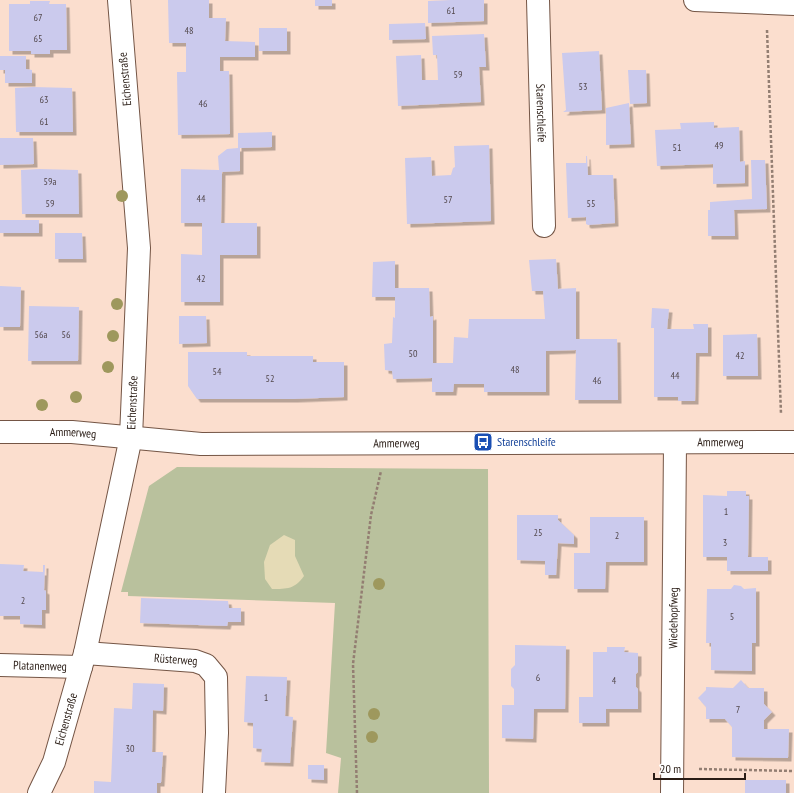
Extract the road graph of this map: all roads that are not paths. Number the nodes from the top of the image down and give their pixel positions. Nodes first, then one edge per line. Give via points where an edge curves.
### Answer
1 (119, 0) edge
2 (538, 0) edge
3 (695, 0) edge
4 (794, 4) edge
5 (544, 226) dead end
6 (0, 432) edge
7 (131, 437) junction
8 (675, 442) junction
9 (788, 442) edge
10 (83, 660) junction
11 (0, 665) edge
12 (39, 793) edge
13 (214, 793) edge
14 (672, 793) edge

1 - 7 street, Eichenstraße via 139,248
2 - 5 street, Starenschleife
3 - 4 street
6 - 7 street, Ammerweg via 72,432
7 - 8 street, Ammerweg via 201,444
7 - 10 street, Eichenstraße
8 - 9 street, Ammerweg
8 - 14 street, Wiedehopfweg
10 - 11 street, Platanenweg
10 - 12 street, Eichenstraße via 54,762
10 - 13 street, Rüsterweg via 195,661 206,665 216,677

